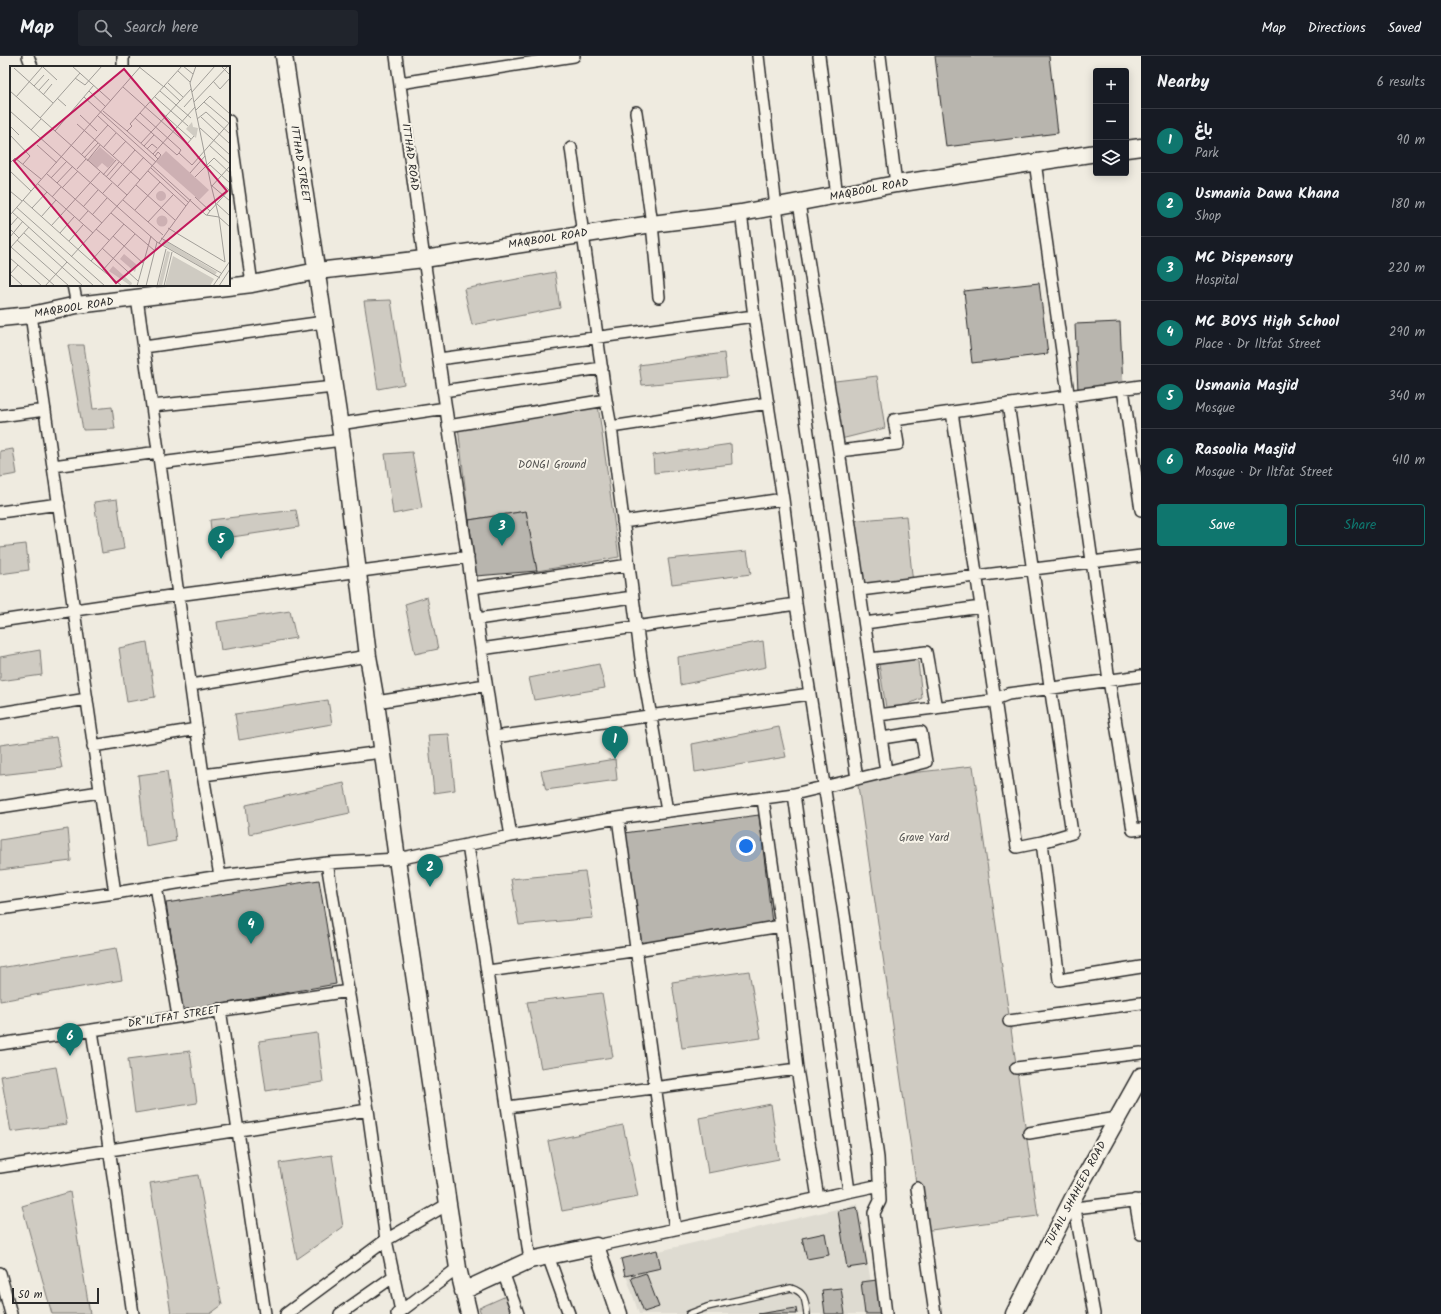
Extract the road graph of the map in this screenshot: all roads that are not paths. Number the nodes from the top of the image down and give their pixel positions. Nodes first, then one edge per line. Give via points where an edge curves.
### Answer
1 (28, 56) edge
2 (284, 56) edge
3 (396, 56) edge
4 (574, 56) edge
5 (758, 56) edge
6 (819, 56) edge
7 (880, 56) edge
8 (32, 66) edge
9 (400, 83) junction
10 (636, 112) dead end
11 (230, 128) edge
12 (1141, 147) edge
13 (571, 148) dead end
14 (1129, 149) edge
15 (1093, 153) edge
16 (1035, 162) junction
17 (896, 184) junction
18 (837, 196) junction
19 (799, 203) junction
20 (776, 207) junction
21 (741, 213) junction
22 (652, 224) junction
23 (583, 234) junction
24 (424, 259) junction
25 (317, 271) junction
26 (252, 284) junction
27 (73, 286) edge
28 (659, 297) dead end
29 (137, 298) junction
30 (77, 306) junction
31 (31, 315) junction
32 (754, 316) junction
33 (0, 318) edge
34 (324, 322) junction
35 (597, 336) junction
36 (144, 347) junction
37 (439, 359) junction
38 (602, 368) junction
39 (1141, 386) edge
40 (334, 387) junction
41 (1123, 389) junction
42 (443, 391) junction
43 (1068, 396) junction
44 (606, 400) junction
45 (768, 403) junction
46 (1008, 404) junction
47 (152, 406) junction
48 (446, 408) junction
49 (46, 410) junction
50 (952, 412) junction
51 (0, 416) edge
52 (339, 424) junction
53 (448, 426) junction
54 (611, 427) junction
55 (342, 440) junction
56 (839, 451) junction
57 (159, 458) junction
58 (53, 466) junction
59 (783, 499) junction
60 (59, 504) junction
61 (1141, 510) edge
62 (0, 512) edge
63 (623, 522) junction
64 (1141, 556) edge
65 (468, 557) junction
66 (1092, 562) junction
67 (628, 565) junction
68 (1033, 569) junction
69 (358, 572) junction
70 (976, 576) junction
71 (472, 588) junction
72 (860, 590) junction
73 (177, 595) junction
74 (633, 597) junction
75 (796, 604) junction
76 (981, 607) junction
77 (74, 610) junction
78 (477, 619) junction
79 (0, 621) edge
80 (865, 623) junction
81 (637, 626) junction
82 (481, 649) junction
83 (368, 656) junction
84 (870, 659) junction
85 (1141, 676) edge
86 (1109, 680) junction
87 (190, 685) junction
88 (486, 685) junction
89 (1050, 688) junction
90 (810, 694) junction
91 (87, 699) junction
92 (995, 699) junction
93 (376, 702) junction
94 (936, 708) junction
95 (0, 713) edge
96 (651, 715) junction
97 (878, 715) junction
98 (196, 729) junction
99 (494, 737) junction
100 (882, 738) junction
101 (93, 746) junction
102 (382, 752) junction
103 (886, 772) junction
104 (203, 775) junction
105 (857, 779) junction
106 (825, 786) junction
107 (100, 792) junction
108 (794, 794) junction
109 (763, 799) junction
110 (0, 807) edge
111 (667, 811) junction
112 (618, 818) junction
113 (1141, 829) edge
114 (511, 836) junction
115 (1042, 842) junction
116 (468, 844) junction
117 (397, 859) junction
118 (327, 863) junction
119 (220, 876) junction
120 (156, 886) junction
121 (115, 893) junction
122 (0, 909) edge
123 (781, 926) junction
124 (636, 951) junction
125 (1141, 967) edge
126 (488, 971) junction
127 (349, 991) junction
128 (1141, 1003) edge
129 (220, 1010) junction
130 (178, 1016) junction
131 (1009, 1021) dead end
132 (92, 1030) junction
133 (0, 1044) edge
134 (1141, 1054) edge
135 (1016, 1068) dead end
136 (797, 1069) junction
137 (1141, 1078) edge
138 (655, 1088) junction
139 (508, 1107) junction
140 (368, 1110) junction
141 (1117, 1118) junction
142 (237, 1130) junction
143 (1029, 1133) dead end
144 (109, 1149) junction
145 (0, 1167) edge
146 (880, 1185) junction
147 (917, 1188) dead end
148 (849, 1191) junction
149 (818, 1198) junction
150 (1138, 1200) edge
151 (1074, 1203) junction
152 (448, 1204) junction
153 (675, 1229) junction
154 (1141, 1234) edge
155 (386, 1240) junction
156 (596, 1246) junction
157 (548, 1256) junction
158 (530, 1260) junction
159 (458, 1268) junction
160 (503, 1272) junction
161 (0, 1273) edge
162 (394, 1276) junction
163 (463, 1291) junction
164 (399, 1313) edge
165 (11, 1314) edge
166 (133, 1314) edge
167 (265, 1314) edge
168 (286, 1314) edge
169 (340, 1314) edge
170 (469, 1314) edge
171 (518, 1314) edge
172 (569, 1314) edge
173 (619, 1314) edge
174 (689, 1314) edge
175 (807, 1314) edge
176 (886, 1314) edge
177 (935, 1314) edge
178 (1014, 1314) edge
179 (1094, 1314) edge

1 - 8 street
2 - 25 street, ITTHAD STREET
3 - 9 street, ITTHAD ROAD
4 - 9 street
5 - 20 street
6 - 18 street
7 - 17 street
9 - 24 street, ITTHAD ROAD
10 - 22 street
11 - 26 street
12 - 14 street
13 - 23 street
15 - 16 street, MAQBOOL ROAD
16 - 17 street, MAQBOOL ROAD
16 - 43 street
17 - 18 street, MAQBOOL ROAD
18 - 19 street, MAQBOOL ROAD
19 - 20 street, MAQBOOL ROAD
19 - 56 street
20 - 21 street, MAQBOOL ROAD
20 - 105 street
21 - 22 street, MAQBOOL ROAD
21 - 32 street
22 - 23 street, MAQBOOL ROAD
22 - 28 street
23 - 24 street, MAQBOOL ROAD
23 - 35 street
24 - 25 street, MAQBOOL ROAD
24 - 37 street, ITTHAD ROAD
25 - 26 street, MAQBOOL ROAD
25 - 34 street, ITTHAD STREET
26 - 29 street, MAQBOOL ROAD
27 - 30 street
29 - 30 street, MAQBOOL ROAD
29 - 36 street
30 - 31 street, MAQBOOL ROAD
31 - 33 street, MAQBOOL ROAD
31 - 49 street
32 - 35 street
32 - 45 street
34 - 36 street
34 - 40 street, ITTHAD STREET
35 - 37 street
35 - 38 street
36 - 47 street
37 - 42 street, ITTHAD ROAD
38 - 42 street
38 - 44 street
39 - 41 street
40 - 47 street
40 - 52 street, ITTHAD STREET
41 - 43 street
41 - 61 street
42 - 48 street, ITTHAD ROAD
43 - 46 street
43 - 66 street
44 - 53 street
44 - 54 street
45 - 54 street
45 - 59 street
46 - 50 street
46 - 68 street
47 - 57 street
48 - 52 street
48 - 53 street, ITTHAD ROAD
49 - 51 street
49 - 58 street
50 - 56 street via 894,420 898,444
50 - 70 street
52 - 55 street, ITTHAD STREET
53 - 65 street, ITTHAD ROAD
54 - 63 street
55 - 57 street
55 - 69 street, ITTHAD STREET
56 - 72 street
57 - 58 street
57 - 73 street
58 - 60 street
59 - 63 street
59 - 75 street
60 - 62 street
60 - 77 street
63 - 67 street
64 - 66 street
65 - 69 street
65 - 71 street, ITTHAD ROAD
66 - 68 street
66 - 86 street
67 - 71 street
67 - 74 street
68 - 70 street
68 - 89 street
69 - 73 street
69 - 83 street, ITTHAD STREET
70 - 72 street
70 - 76 street
71 - 78 street, ITTHAD ROAD
72 - 80 street
73 - 77 street
73 - 87 street
74 - 78 street
74 - 81 street
75 - 81 street
75 - 90 street
76 - 80 street
76 - 92 street
77 - 79 street
77 - 91 street
78 - 82 street, ITTHAD ROAD
80 - 84 street
81 - 82 street
81 - 96 street
82 - 88 street, ITTHAD ROAD
83 - 87 street
83 - 93 street, ITTHAD STREET
84 - 94 street via 926,652
84 - 97 street
85 - 86 street
86 - 89 street
86 - 113 street via 1133,830
87 - 98 street
88 - 93 street
88 - 99 street, ITTHAD ROAD
89 - 92 street via 1008,694
89 - 115 street via 1072,833
90 - 96 street
90 - 106 street
91 - 95 street
91 - 101 street
92 - 94 street
92 - 115 street via 1017,847
93 - 102 street, ITTHAD STREET
94 - 97 street
96 - 99 street
96 - 111 street
97 - 100 street
98 - 101 street
98 - 104 street
99 - 114 street, ITTHAD ROAD
100 - 103 street
100 - 103 street via 921,732 926,762
101 - 107 street
102 - 104 street
102 - 117 street, ITTHAD STREET
103 - 105 street
104 - 119 street
105 - 106 street
106 - 108 street
106 - 146 street
107 - 110 street
107 - 121 street
108 - 109 street
108 - 148 street
109 - 111 street
109 - 123 street
111 - 112 street
112 - 114 street
112 - 124 street
114 - 116 street
115 - 125 street via 1059,980
116 - 117 street
116 - 126 street
117 - 118 street
117 - 152 street, ITTHAD STREET
118 - 119 street
118 - 127 street
119 - 120 street
120 - 121 street
120 - 130 street
121 - 122 street
123 - 124 street
123 - 136 street
124 - 126 street
124 - 138 street
126 - 139 street
127 - 129 street, DR ILTFAT STREET
127 - 140 street
128 - 131 street
129 - 130 street, DR ILTFAT STREET
129 - 142 street
130 - 132 street, DR ILTFAT STREET
132 - 133 street, DR ILTFAT STREET
132 - 144 street
134 - 135 street
136 - 138 street
136 - 149 street
137 - 141 street, TUFAIL SHAHEED ROAD
138 - 139 street
138 - 153 street
139 - 158 street
140 - 142 street
140 - 155 street
141 - 143 street
141 - 151 street, TUFAIL SHAHEED ROAD
142 - 144 street
142 - 167 street
144 - 145 street
144 - 166 street
146 - 148 street
146 - 176 street via 880,1201 874,1213
147 - 177 street
148 - 149 street
149 - 153 street
150 - 151 street
150 - 154 street
151 - 178 street, TUFAIL SHAHEED ROAD
151 - 179 street
152 - 155 street
152 - 159 street, ITTHAD STREET
153 - 156 street
155 - 162 street
155 - 168 street
156 - 157 street
156 - 173 street
157 - 158 street
157 - 172 street
158 - 160 street
159 - 163 street, ITTHAD STREET
159 - 164 street
160 - 163 street
160 - 171 street
161 - 165 street
162 - 164 street
162 - 169 street
163 - 170 street, ITTHAD STREET
174 - 175 lane via 707,1306 791,1288 799,1290 804,1297

